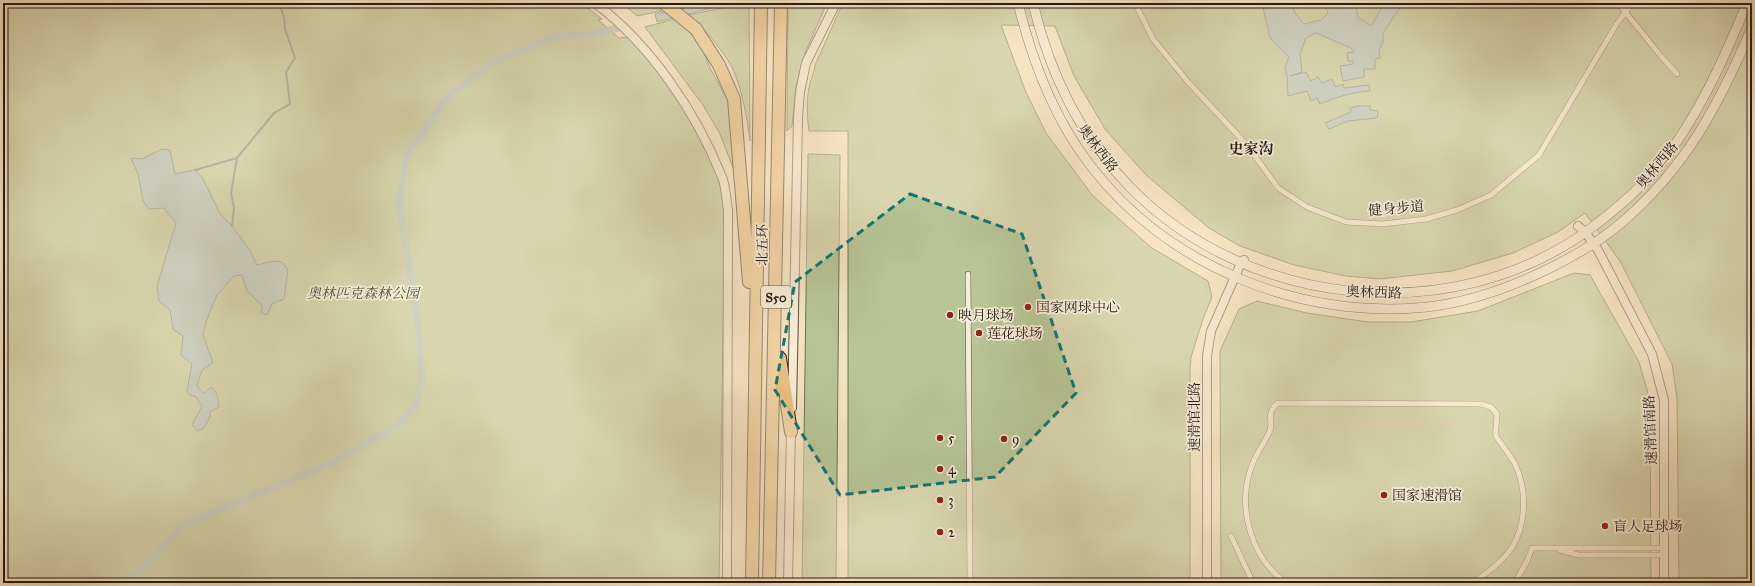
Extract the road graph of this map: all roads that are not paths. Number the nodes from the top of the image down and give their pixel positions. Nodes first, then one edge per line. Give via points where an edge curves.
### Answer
1 (595, 3) edge
2 (836, 3) edge
3 (1018, 3) edge
4 (1033, 3) edge
5 (1135, 3) edge
6 (1618, 3) edge
7 (1632, 3) edge
8 (1747, 3) edge
9 (668, 6) edge
10 (781, 7) edge
11 (761, 9) edge
12 (1624, 11) junction
13 (1752, 27) edge
14 (1677, 74) dead end
15 (1582, 229) junction
16 (1593, 243) junction
17 (1242, 262) junction
18 (968, 274) dead end
19 (1235, 276) junction
20 (775, 323) junction
21 (754, 354) junction
22 (791, 432) junction
23 (1231, 536) dead end
24 (1664, 551) junction
25 (727, 583) edge
26 (752, 583) edge
27 (769, 583) edge
28 (788, 583) edge
29 (970, 583) edge
30 (1207, 583) edge
31 (1254, 583) edge
32 (1286, 583) edge
33 (1472, 583) edge
34 (1515, 583) edge
35 (1664, 583) edge

1 - 25 street via 635,37 680,95 722,178 728,210
2 - 22 street via 806,63 800,92
3 - 19 main road, 奥林西路 via 1030,48 1044,84 1064,127 1088,163 1125,203 1159,233 1206,263
4 - 17 main road, 奥林西路 via 1041,35 1061,86 1080,122 1107,160 1131,188 1172,223 1209,247
5 - 12 street, 健身步道 via 1153,39 1188,82 1247,145 1278,188 1307,207 1346,222 1383,224 1426,219 1457,210 1491,195 1539,155
6 - 12 street
7 - 12 street, 健身步道
8 - 15 main road, 奥林西路 via 1709,86 1669,152 1645,181 1610,213
9 - 21 highway via 692,26 703,40 719,65 734,100
10 - 20 highway, 北五环 / S50
11 - 21 highway, 北五环 / S50
12 - 14 street
13 - 16 main road, 奥林西路 via 1731,75 1702,130 1678,165 1647,200 1619,225
15 - 16 street, 速滑馆南路
15 - 17 main road, 奥林西路 via 1538,260 1512,270 1470,283 1417,292 1376,293 1336,290 1293,282
16 - 19 main road, 奥林西路 via 1559,264 1505,289 1425,307 1376,308 1325,304 1283,294
16 - 24 street, 速滑馆南路 via 1652,354 1664,400
17 - 19 street, 速滑馆北路
18 - 29 street
19 - 30 street, 速滑馆北路 via 1211,331 1207,356
20 - 22 highway
20 - 27 highway, 北五环 / S50
21 - 26 highway, 北五环 / S50
22 - 28 street
23 - 31 street
24 - 34 street via 1578,555 1553,548 1532,548
24 - 35 street, 速滑馆南路
32 - 33 street via 1270,569 1259,552 1249,530 1245,505 1250,468 1270,431 1270,414 1278,403 1481,404 1491,407 1497,414 1496,436 1511,455 1518,472 1523,490 1523,514 1511,549 1493,568

